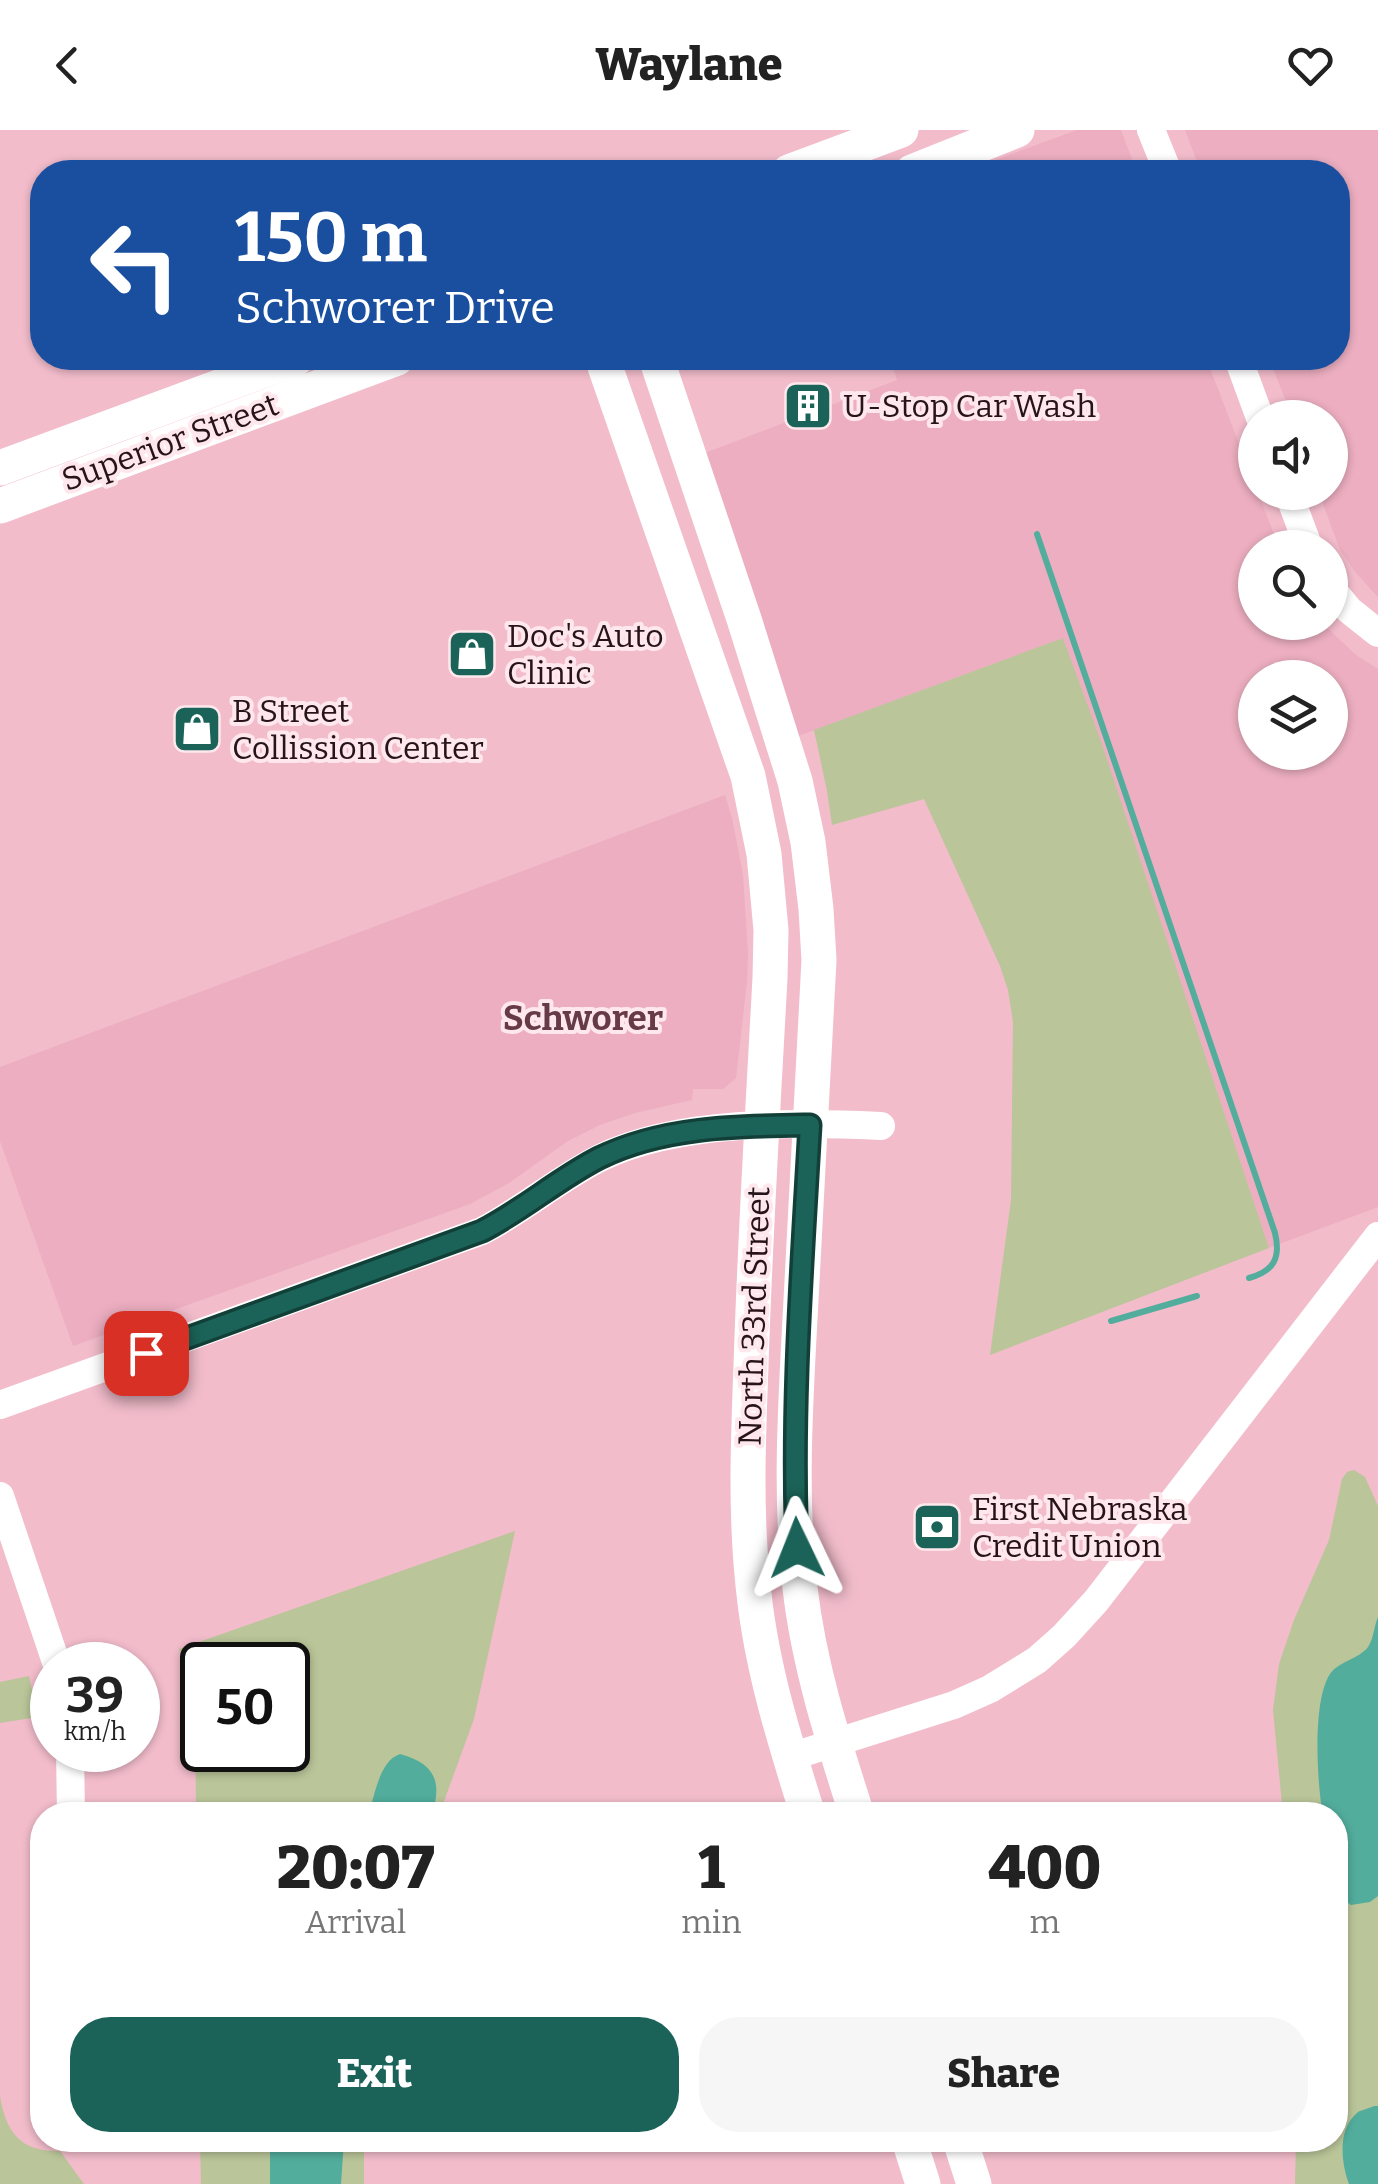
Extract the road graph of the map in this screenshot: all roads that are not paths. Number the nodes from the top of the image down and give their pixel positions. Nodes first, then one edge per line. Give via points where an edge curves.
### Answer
1 (901, 130) edge
2 (1016, 130) edge
3 (1151, 130) edge
4 (821, 160) edge
5 (942, 160) edge
6 (1163, 160) edge
7 (265, 370) edge
8 (364, 370) edge
9 (606, 370) edge
10 (660, 370) edge
11 (1242, 370) edge
12 (1253, 400) edge
13 (0, 468) edge
14 (0, 506) edge
15 (1348, 610) edge
16 (699, 633) junction
17 (1378, 633) edge
18 (774, 710) junction
19 (810, 1125) junction
20 (761, 1126) junction
21 (880, 1126) dead end
22 (1378, 1236) edge
23 (0, 1406) edge
24 (0, 1496) edge
25 (49, 1642) edge
26 (834, 1744) junction
27 (790, 1757) junction
28 (70, 1772) edge
29 (71, 1802) edge
30 (804, 1802) edge
31 (853, 1802) edge
32 (913, 2152) edge
33 (964, 2152) edge
34 (923, 2184) edge
35 (974, 2184) edge

1 - 4 main road
2 - 5 main road
3 - 6 street
7 - 13 main road, Superior Street
8 - 14 main road, Superior Street
9 - 16 main road, North 33rd Street
10 - 18 main road, North 33rd Street
11 - 12 street
15 - 17 street
16 - 18 main road via 728,681
16 - 20 main road, North 33rd Street via 748,776 764,854 771,930
18 - 19 main road, North 33rd Street via 803,815 816,909
19 - 20 street
19 - 21 street
19 - 26 main road, North 33rd Street via 795,1502 807,1634
20 - 23 street via 674,1134 617,1150 482,1231
20 - 27 main road, North 33rd Street via 750,1549 759,1631
22 - 26 street via 1064,1636 990,1689
24 - 25 street
26 - 27 street
26 - 31 main road, North 33rd Street
27 - 30 main road, North 33rd Street
28 - 29 street
32 - 34 main road
33 - 35 main road

